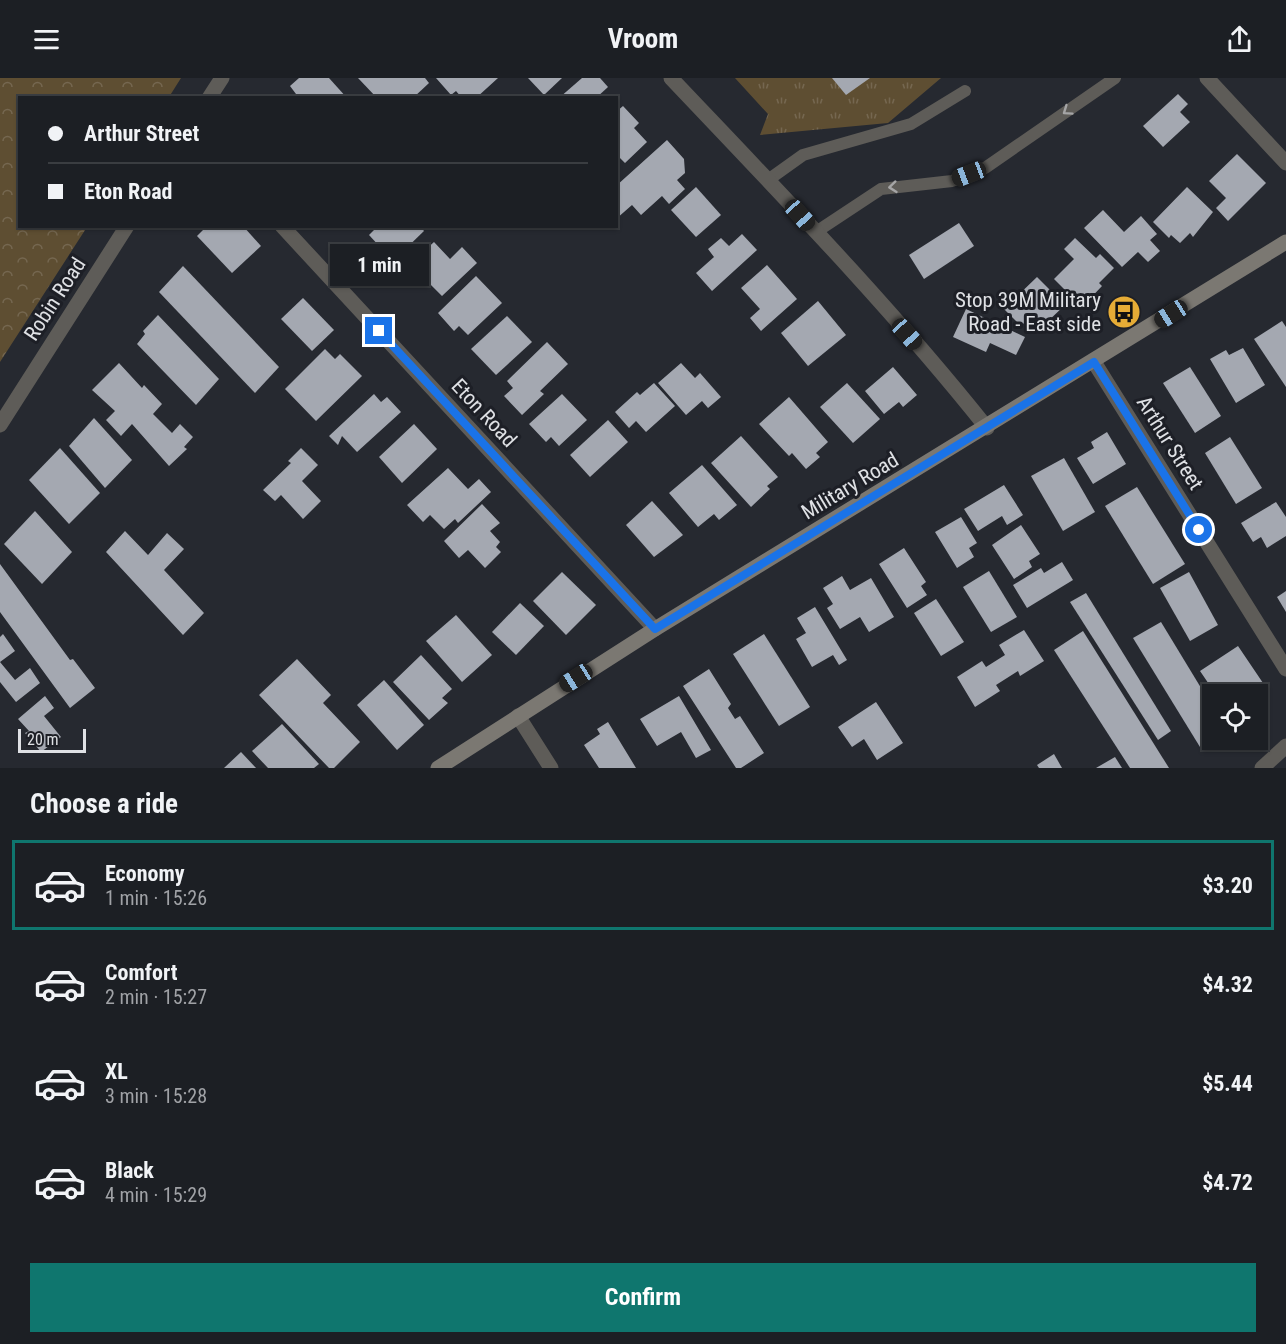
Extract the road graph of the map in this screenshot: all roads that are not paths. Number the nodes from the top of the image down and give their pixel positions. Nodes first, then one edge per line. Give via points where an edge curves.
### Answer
1 (222, 78) edge
2 (671, 78) edge
3 (1115, 78) edge
4 (1208, 78) edge
5 (964, 92) dead end
6 (210, 96) edge
7 (1286, 163) edge
8 (768, 180) junction
9 (126, 228) edge
10 (284, 228) edge
11 (816, 232) junction
12 (1286, 242) edge
13 (1094, 362) junction
14 (0, 425) edge
15 (987, 428) junction
16 (655, 629) junction
17 (1286, 669) edge
18 (518, 716) junction
19 (1286, 746) edge
20 (438, 768) edge
21 (551, 768) edge
22 (1262, 768) edge

1 - 6 street
2 - 8 street
3 -> 11 lane via 985,168 952,181 881,189
4 - 7 street
5 - 8 lane via 911,124 803,155
8 - 11 street
9 - 14 street, Robin Road
10 - 16 street, Eton Road
11 - 15 street
12 - 13 main road, Military Road
13 - 15 main road, Military Road
13 - 17 street, Arthur Street
15 - 16 main road, Military Road
16 - 18 main road, Military Road
18 - 20 main road, Military Road
18 - 21 street
19 - 22 street

